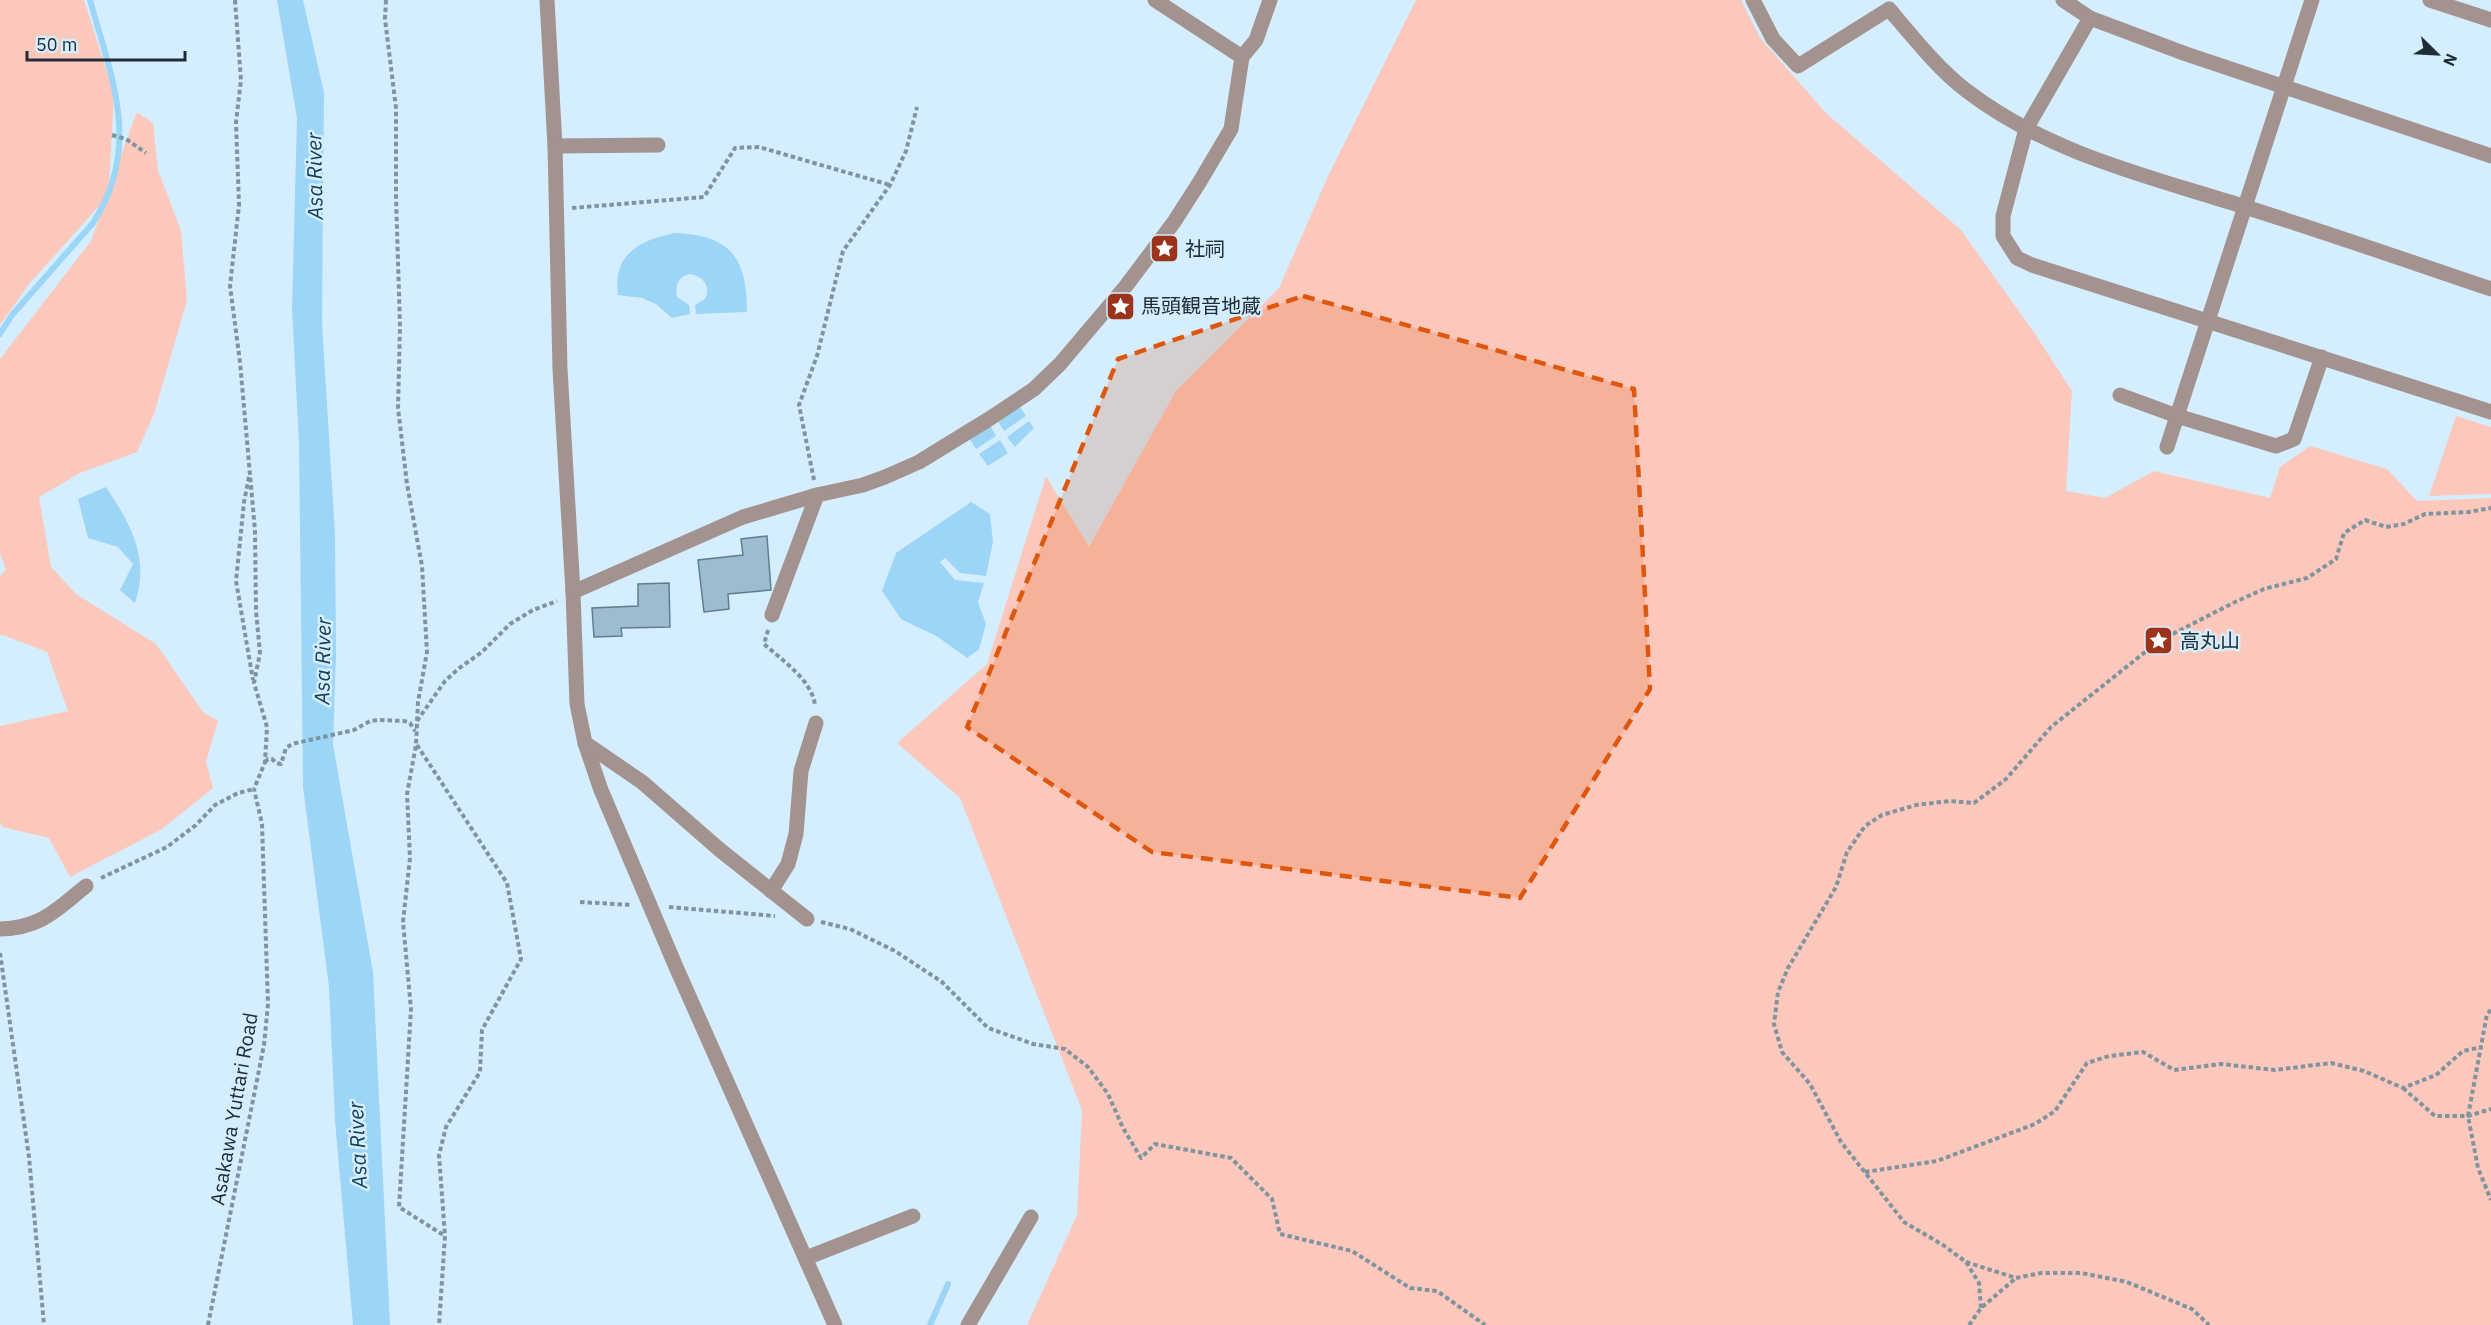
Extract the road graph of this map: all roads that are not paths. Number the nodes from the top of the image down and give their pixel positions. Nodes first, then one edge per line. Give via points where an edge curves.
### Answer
1 (547, 0) edge
2 (1155, 0) edge
3 (1270, 0) edge
4 (1753, 0) edge
5 (2063, 0) edge
6 (2312, 0) edge
7 (2436, 1) edge
8 (1887, 5) edge
9 (2090, 18) junction
10 (2491, 20) edge
11 (1242, 57) junction
12 (2286, 85) junction
13 (2026, 129) junction
14 (658, 145) dead end
15 (555, 146) junction
16 (2491, 156) edge
17 (2243, 207) junction
18 (2491, 289) edge
19 (2207, 320) junction
20 (2322, 357) junction
21 (2120, 395) dead end
22 (2491, 412) edge
23 (2177, 416) junction
24 (2167, 447) dead end
25 (817, 495) junction
26 (573, 592) junction
27 (772, 615) road end
28 (816, 723) road end
29 (585, 743) junction
30 (86, 886) road end
31 (771, 891) junction
32 (807, 919) road end
33 (0, 929) edge
34 (913, 1216) dead end
35 (1031, 1217) dead end
36 (806, 1258) junction
37 (835, 1325) edge
38 (968, 1325) edge

1 - 15 street
2 - 11 street
3 - 11 street via 1256,40
4 - 8 street via 1773,39 1798,66
5 - 9 street
6 - 12 street
7 - 10 street
8 - 13 street via 1966,91
9 - 12 street via 2186,54
9 - 13 street
11 - 25 street via 1231,129 1200,183 1140,268 1060,364 1034,389 919,462 864,485
12 - 16 street
12 - 17 street
13 - 17 street via 2086,157
13 - 19 street via 2003,216 2003,236 2017,258
14 - 15 street
15 - 26 street via 560,369
17 - 18 street
17 - 19 street
19 - 20 street
19 - 23 street
20 - 22 street
20 - 23 street via 2295,439 2276,446
21 - 23 street
23 - 24 street
25 - 26 street via 705,532
25 - 27 street
26 - 29 street via 577,704
28 - 31 street via 801,771 796,834 788,864
29 - 31 street via 642,782
29 - 36 street via 650,906
30 - 33 street via 46,918 22,929
31 - 32 street
34 - 36 street
35 - 38 street
36 - 37 street

